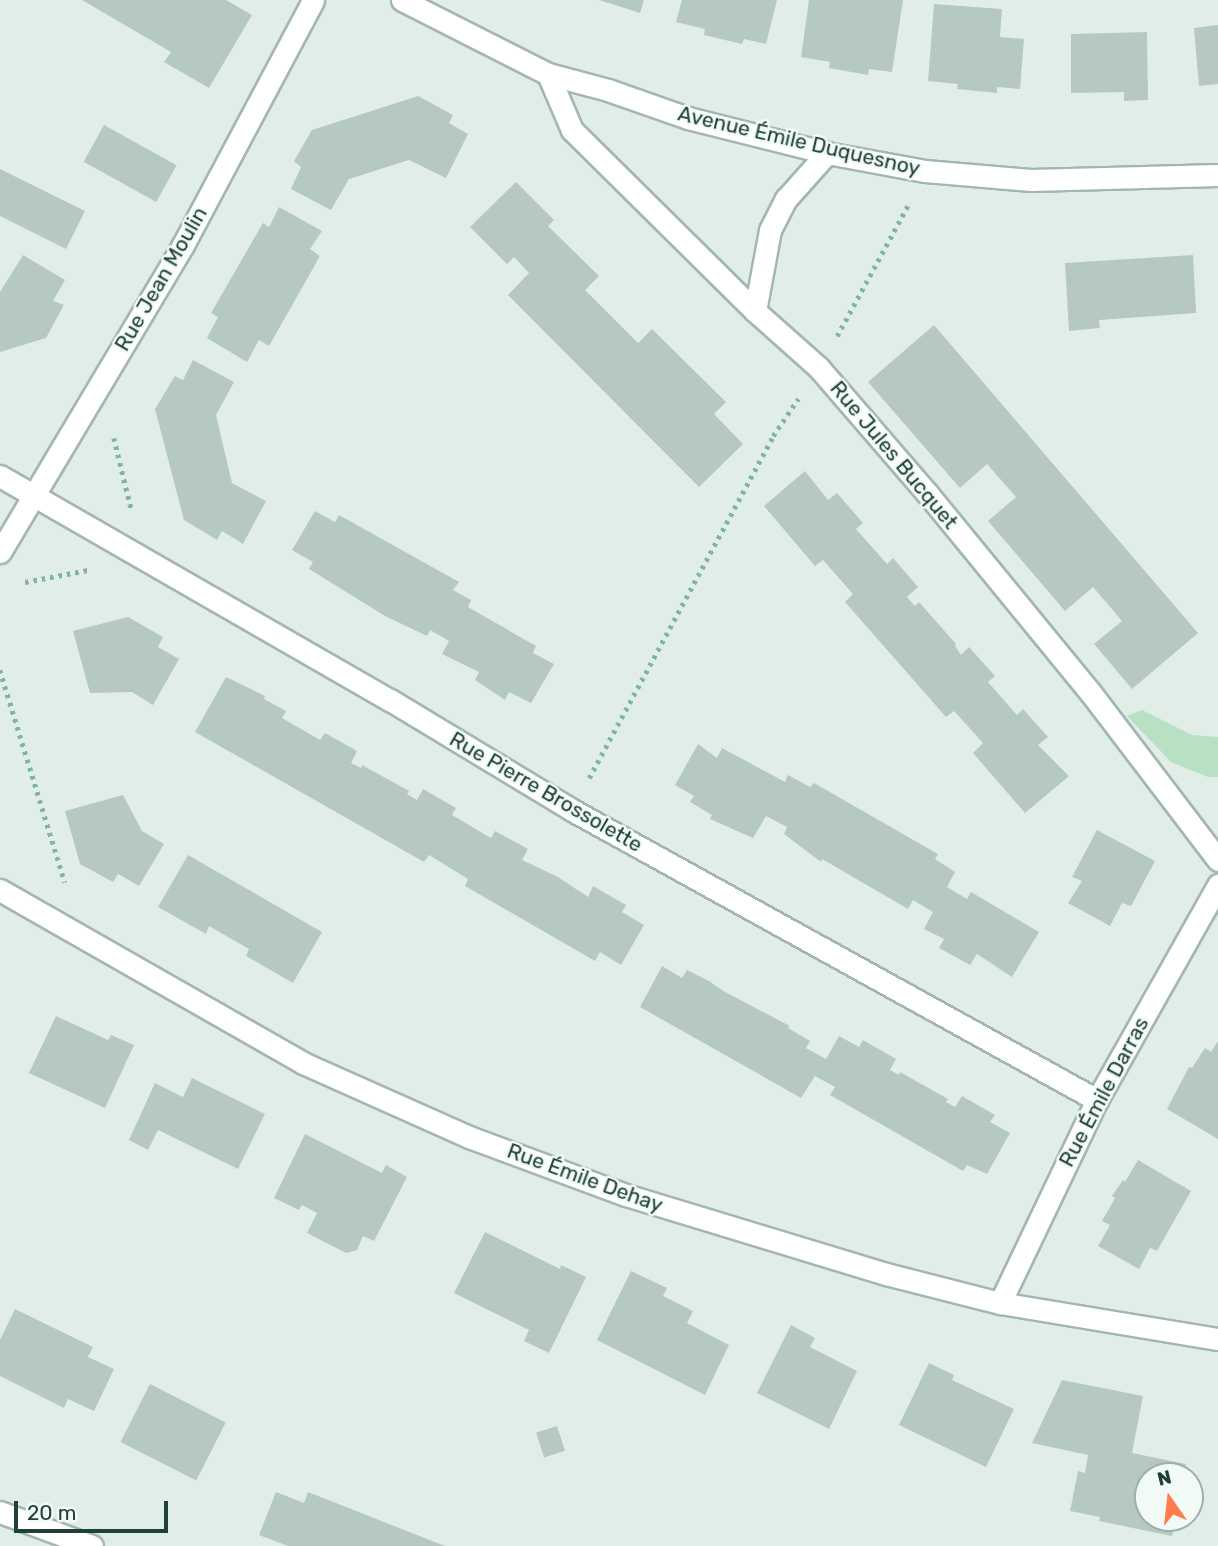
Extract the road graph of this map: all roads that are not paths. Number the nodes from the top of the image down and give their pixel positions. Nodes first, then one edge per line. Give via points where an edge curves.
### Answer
1 (313, 0) edge
2 (402, 0) edge
3 (548, 74) junction
4 (827, 152) junction
5 (1218, 175) edge
6 (755, 311) junction
7 (0, 476) edge
8 (32, 495) junction
9 (0, 552) edge
10 (1218, 860) edge
11 (1218, 886) edge
12 (0, 890) edge
13 (1097, 1100) junction
14 (1000, 1303) junction
15 (1218, 1339) edge
16 (0, 1511) edge
17 (92, 1546) edge

1 - 8 street, Rue Jean Moulin via 183,245
2 - 3 street, Avenue Émile Duquesnoy
3 - 4 street, Avenue Émile Duquesnoy via 688,118
3 - 6 street, Rue Jules Bucquet via 572,130
4 - 5 street, Avenue Émile Duquesnoy via 925,171 1031,180
4 - 6 street via 786,199 770,230
6 - 10 street, Rue Jules Bucquet via 819,368 1090,692
7 - 8 street, Rue Pierre Brossolette
8 - 9 street, Rue Jean Moulin
8 - 13 street, Rue Pierre Brossolette via 572,810
11 - 13 street, Rue Émile Darras
12 - 14 street, Rue Émile Dehay via 303,1063 469,1136 626,1195 886,1274
13 - 14 street, Rue Émile Darras
14 - 15 street, Rue Émile Dehay
16 - 17 street

